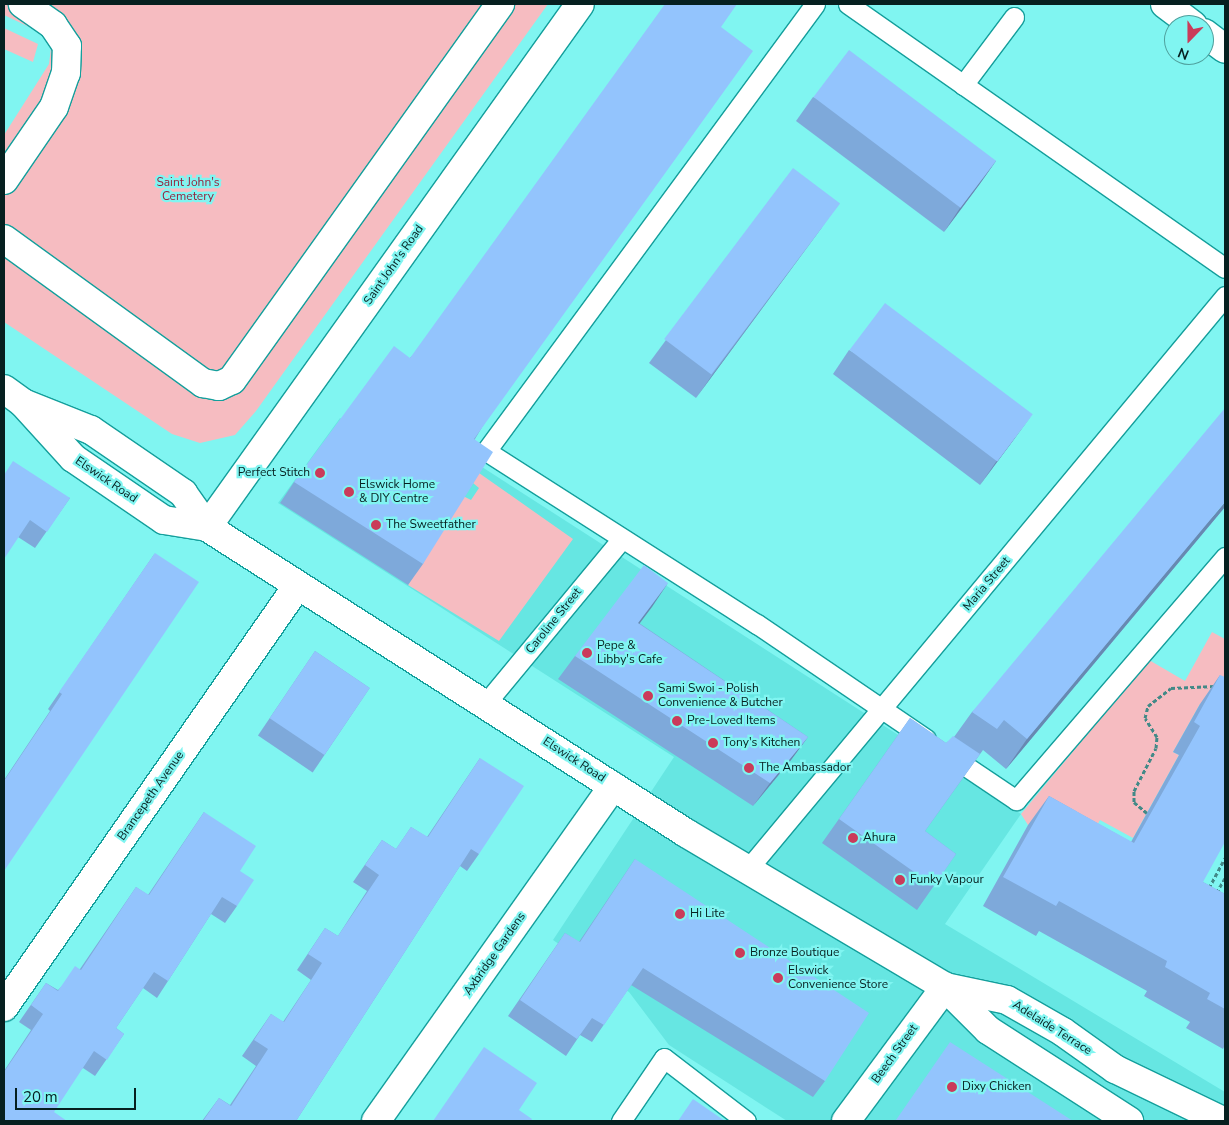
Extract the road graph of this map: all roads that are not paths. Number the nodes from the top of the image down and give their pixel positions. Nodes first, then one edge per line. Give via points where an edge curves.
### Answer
1 (23, 4) edge
2 (500, 4) edge
3 (580, 4) edge
4 (815, 4) edge
5 (848, 4) edge
6 (1164, 4) edge
7 (1179, 15) edge
8 (1014, 17) dead end
9 (1214, 40) edge
10 (1225, 48) edge
11 (963, 85) junction
12 (4, 180) edge
13 (4, 239) edge
14 (1225, 268) edge
15 (1225, 296) edge
16 (13, 396) edge
17 (207, 527) junction
18 (620, 540) junction
19 (1225, 557) edge
20 (298, 585) junction
21 (486, 703) junction
22 (883, 710) junction
23 (612, 786) junction
24 (747, 870) junction
25 (945, 987) junction
26 (4, 1008) edge
27 (376, 1121) edge
28 (621, 1121) edge
29 (746, 1121) edge
30 (846, 1121) edge
31 (1129, 1121) edge
32 (1223, 1121) edge

1 - 12 street via 53,25 67,46 66,73 54,107
2 - 13 street via 232,380 219,386 203,383
3 - 17 street, Saint John's Road
4 - 18 lane via 486,451
5 - 11 lane
6 - 7 street
8 - 11 lane
9 - 10 street
11 - 14 lane
15 - 22 lane, Maria Street
16 - 17 street, Elswick Road via 91,430 117,447 183,493
17 - 20 street, Elswick Road
18 - 21 lane, Caroline Street
18 - 22 lane via 757,624
19 - 22 lane via 1016,800
20 - 21 street, Elswick Road
20 - 26 street, Brancepeth Avenue
21 - 23 street, Elswick Road
22 - 24 lane, Maria Street
23 - 24 street, Elswick Road
23 - 27 street, Axbridge Gardens
24 - 25 street, Elswick Road
25 - 30 street, Beech Street
25 - 31 street via 988,1030
25 - 32 street, Adelaide Terrace via 1007,1000 1062,1032 1115,1069
28 - 29 lane via 664,1058

